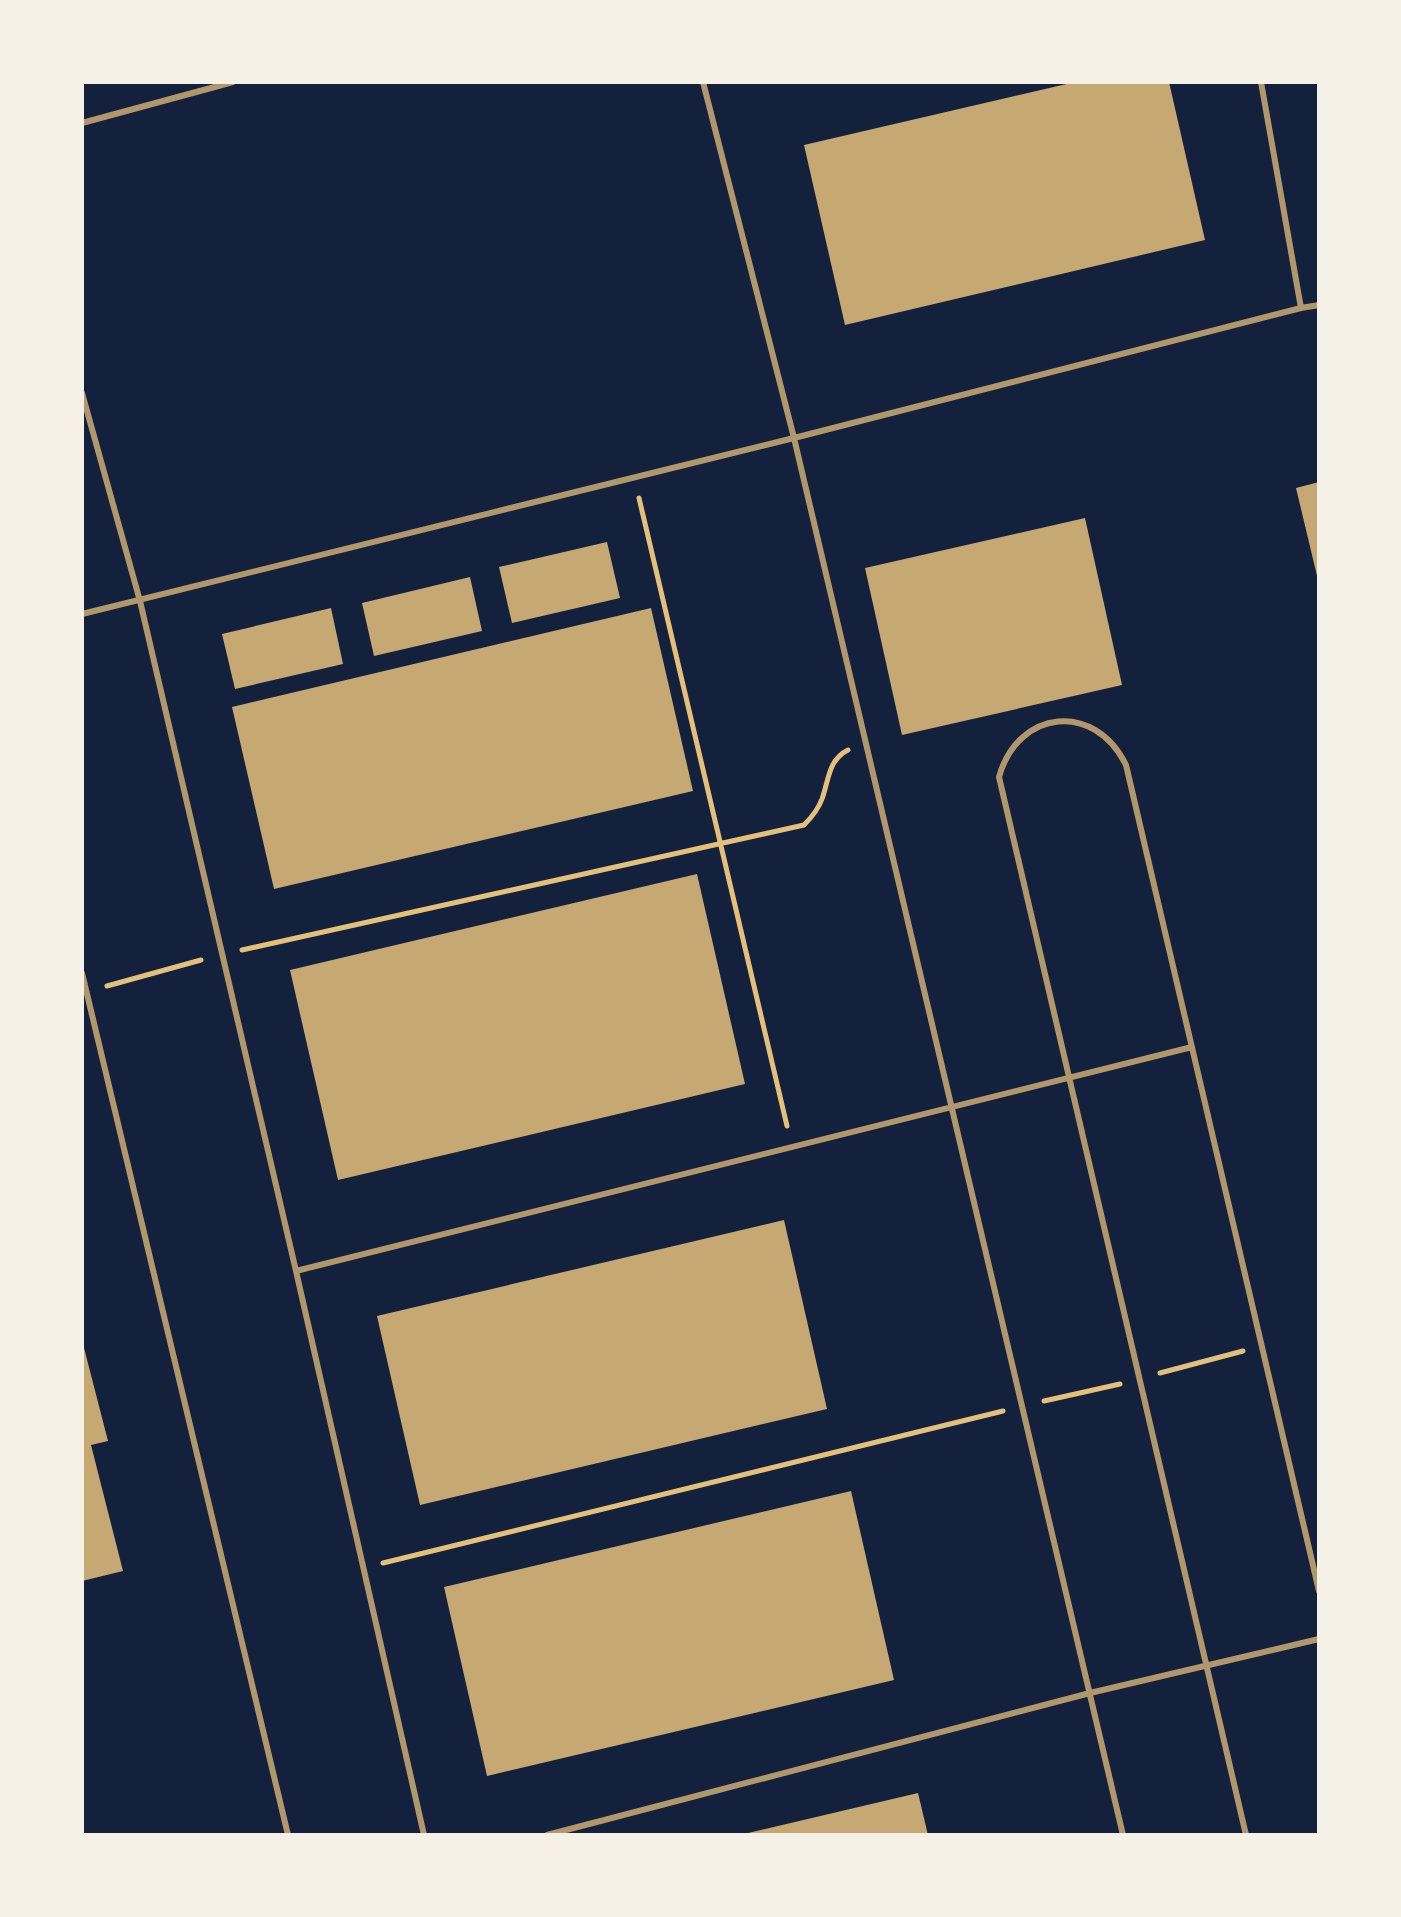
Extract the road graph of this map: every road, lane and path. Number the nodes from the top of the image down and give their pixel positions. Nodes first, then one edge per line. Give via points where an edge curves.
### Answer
1 (233, 82) edge
2 (703, 82) edge
3 (1261, 82) edge
4 (82, 123) edge
5 (1319, 305) edge
6 (1301, 308) junction
7 (82, 393) edge
8 (794, 438) junction
9 (634, 478) junction
10 (140, 601) junction
11 (82, 614) edge
12 (866, 743) junction
13 (720, 844) junction
14 (222, 955) junction
15 (82, 973) edge
16 (86, 991) junction
17 (1192, 1047) junction
18 (1069, 1078) junction
19 (952, 1107) junction
20 (792, 1147) junction
21 (296, 1271) junction
22 (1262, 1346) junction
23 (1139, 1379) junction
24 (1022, 1406) junction
25 (363, 1568) junction
26 (1319, 1591) edge
27 (1319, 1639) edge
28 (1207, 1666) junction
29 (1090, 1693) junction
30 (288, 1835) edge
31 (424, 1835) edge
32 (547, 1835) edge
33 (1123, 1835) edge
34 (1246, 1835) edge

1 - 4 lane
2 - 8 lane
3 - 6 lane
5 - 6 lane
6 - 8 lane
7 - 10 lane
8 - 9 lane
8 - 12 lane
9 - 10 lane
9 - 13 path
10 - 11 lane
10 - 14 lane
12 - 13 path via 837,757 822,801 804,825
12 - 19 lane
13 - 14 path
13 - 20 path
14 - 16 path
14 - 21 lane
15 - 16 lane
16 - 30 lane
17 - 18 lane
17 - 18 lane via 1119,749 1108,737 1076,721 1048,723 1011,748 999,777
17 - 22 lane
18 - 19 lane
18 - 23 lane
19 - 20 lane
19 - 24 lane
20 - 21 lane
21 - 25 lane
22 - 23 path
22 - 26 lane
23 - 24 path
23 - 28 lane
24 - 25 path
24 - 29 lane
25 - 31 lane
27 - 28 lane
28 - 29 lane
28 - 34 lane
29 - 32 lane
29 - 33 lane

